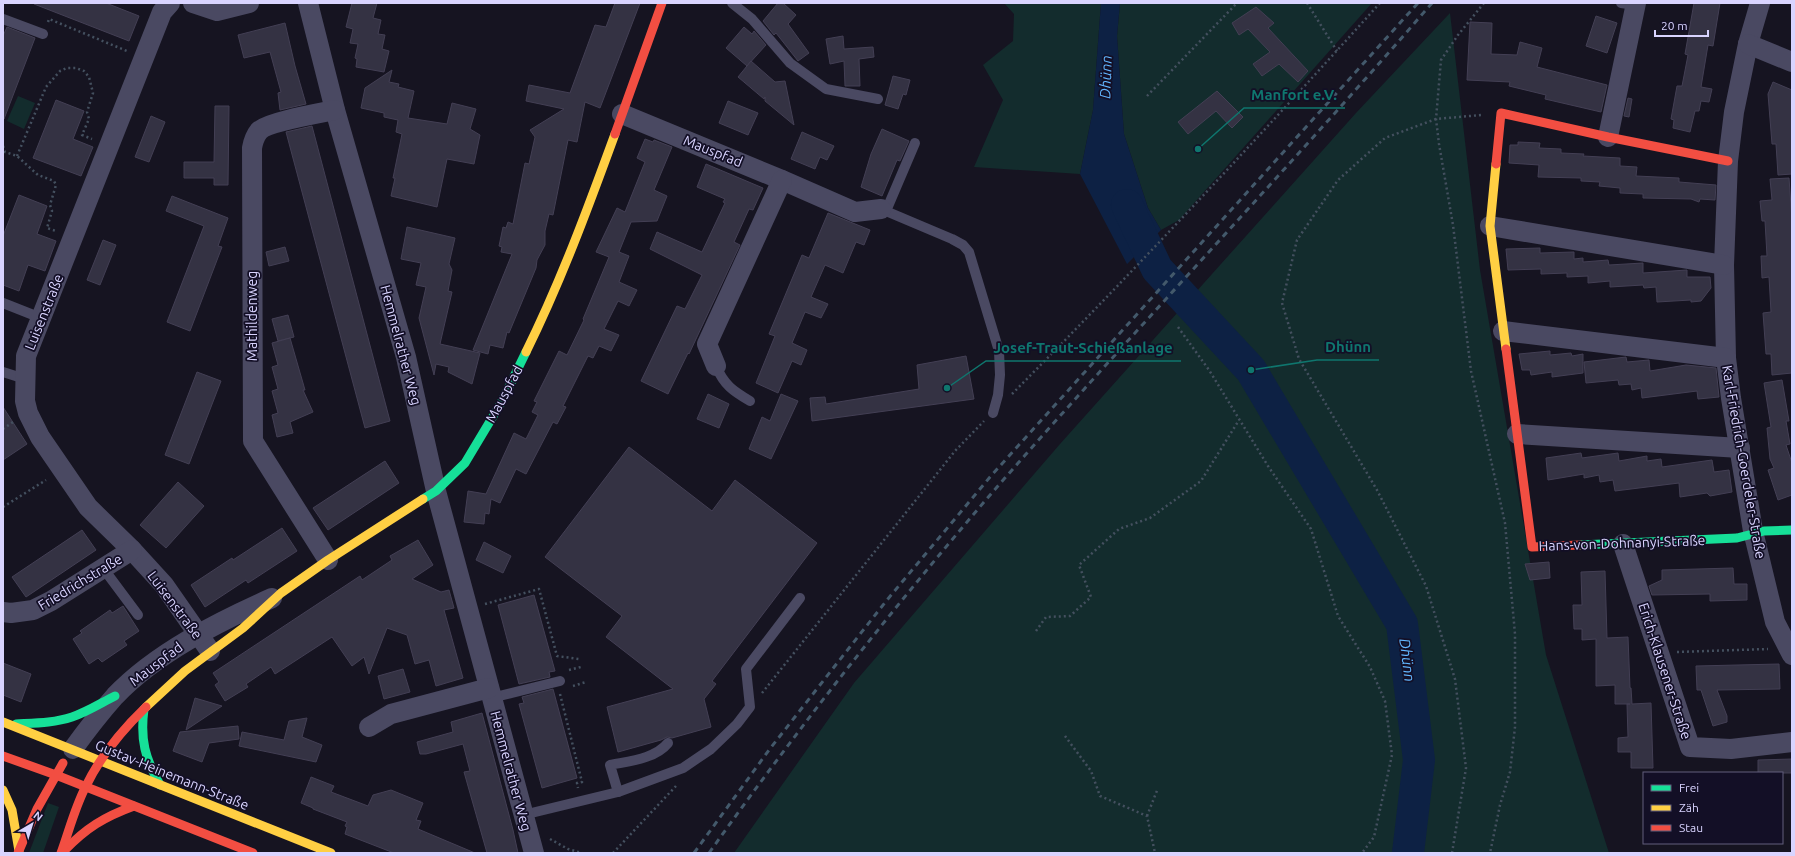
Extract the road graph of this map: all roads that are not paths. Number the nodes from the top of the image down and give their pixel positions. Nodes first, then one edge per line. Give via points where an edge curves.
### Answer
1 (170, 3) edge
2 (193, 3) edge
3 (249, 3) edge
4 (308, 3) edge
5 (662, 3) edge
6 (732, 3) edge
7 (1760, 3) edge
8 (1631, 4) edge
9 (3, 19) edge
10 (43, 34) road end
11 (1748, 44) junction
12 (1792, 62) edge
13 (878, 99) dead end
14 (335, 110) junction
15 (622, 114) junction
16 (1608, 137) junction
17 (915, 143) dead end
18 (1728, 161) junction
19 (782, 180) junction
20 (883, 210) junction
21 (1490, 226) junction
22 (1724, 264) junction
23 (3, 303) edge
24 (41, 318) junction
25 (1503, 331) junction
26 (1726, 358) junction
27 (716, 366) joint
28 (3, 372) edge
29 (25, 379) junction
30 (750, 401) dead end
31 (993, 413) road end
32 (1517, 434) junction
33 (1740, 448) junction
34 (436, 491) junction
35 (1792, 530) edge
36 (1753, 531) junction
37 (1623, 544) junction
38 (132, 550) junction
39 (328, 560) junction
40 (103, 568) junction
41 (281, 594) junction
42 (800, 598) dead end
43 (3, 612) edge
44 (138, 615) dead end
45 (198, 635) junction
46 (210, 652) junction
47 (1790, 652) edge
48 (559, 685) road end
49 (490, 693) junction
50 (115, 696) junction
51 (144, 708) junction
52 (7, 723) edge
53 (369, 727) dead end
54 (1792, 742) edge
55 (668, 743) dead end
56 (73, 749) junction
57 (3, 756) edge
58 (100, 760) junction
59 (56, 775) junction
60 (160, 785) junction
61 (85, 786) junction
62 (3, 790) edge
63 (618, 792) junction
64 (134, 806) junction
65 (525, 821) junction
66 (18, 852) edge
67 (61, 853) edge
68 (253, 853) edge
69 (331, 853) edge
70 (534, 853) edge

1 - 24 street, Luisenstraße via 162,12
2 - 3 street via 217,11
4 - 14 street, Hemmelrather Weg
5 - 15 street, Mauspfad
6 - 13 lane via 752,18 790,63 826,89
7 - 11 street, Karl-Friedrich-Goerdeler-Straße
8 - 16 street
9 - 10 lane
11 - 12 street
11 - 18 street, Karl-Friedrich-Goerdeler-Straße via 1734,112
14 - 34 street, Hemmelrather Weg via 406,357
14 - 39 street, Mathildenweg via 272,124 260,130 252,148 252,441
15 - 19 street, Mauspfad
15 - 34 street, Mauspfad via 579,232 544,315 501,403 465,463
16 - 18 street
16 - 21 street, Hans-von-Dohnanyi-Straße via 1501,113
17 - 20 lane
18 - 22 street, Karl-Friedrich-Goerdeler-Straße
19 - 20 street, Mauspfad via 855,212
19 - 27 street via 707,344
20 - 31 lane via 952,239 969,252 999,351 1000,375
21 - 22 street
21 - 25 street, Hans-von-Dohnanyi-Straße
22 - 26 street, Karl-Friedrich-Goerdeler-Straße
23 - 24 lane
24 - 29 street, Luisenstraße via 26,356
25 - 26 street
25 - 32 street, Hans-von-Dohnanyi-Straße
26 - 33 street, Karl-Friedrich-Goerdeler-Straße
27 - 30 lane via 721,379
28 - 29 lane
29 - 38 street, Luisenstraße via 28,413 40,437 88,507
32 - 33 street
32 - 37 street, Hans-von-Dohnanyi-Straße via 1532,546
33 - 36 street, Karl-Friedrich-Goerdeler-Straße
34 - 39 street, Mauspfad
34 - 49 street, Hemmelrather Weg
35 - 36 street, Hans-von-Dohnanyi-Straße
36 - 37 street, Hans-von-Dohnanyi-Straße via 1737,538
36 - 47 street, Karl-Friedrich-Goerdeler-Straße via 1775,622
37 - 54 street, Erich-Klausener-Straße via 1690,747 1731,749
38 - 40 street, Friedrichstraße
38 - 45 street, Luisenstraße via 164,586
39 - 41 street, Mauspfad
40 - 43 street, Friedrichstraße via 33,610
40 - 44 lane
41 - 45 street, Mauspfad
41 - 46 street, Mauspfad via 243,628
42 - 63 lane via 746,669 750,707 737,724 700,758 683,768
45 - 46 street, Luisenstraße
45 - 50 street, Mauspfad via 172,651
46 - 51 street, Mauspfad
48 - 49 lane
49 - 53 street via 391,714
49 - 65 street, Hemmelrather Weg
50 - 52 street via 64,719
50 - 56 street, Mauspfad
51 - 58 street, Mauspfad via 113,741
51 - 60 street via 142,747
52 - 56 street, Gustav-Heinemann-Straße
55 - 63 lane via 655,754 610,765
56 - 58 street, Gustav-Heinemann-Straße
56 - 59 street
57 - 59 street
58 - 60 street, Gustav-Heinemann-Straße
58 - 61 street, Mauspfad
59 - 61 street
59 - 66 street
60 - 69 street, Gustav-Heinemann-Straße
61 - 64 street
61 - 67 street, Mauspfad
62 - 66 street via 12,810
63 - 65 lane via 579,800
64 - 67 street via 95,822
64 - 68 street
65 - 70 street, Hemmelrather Weg

